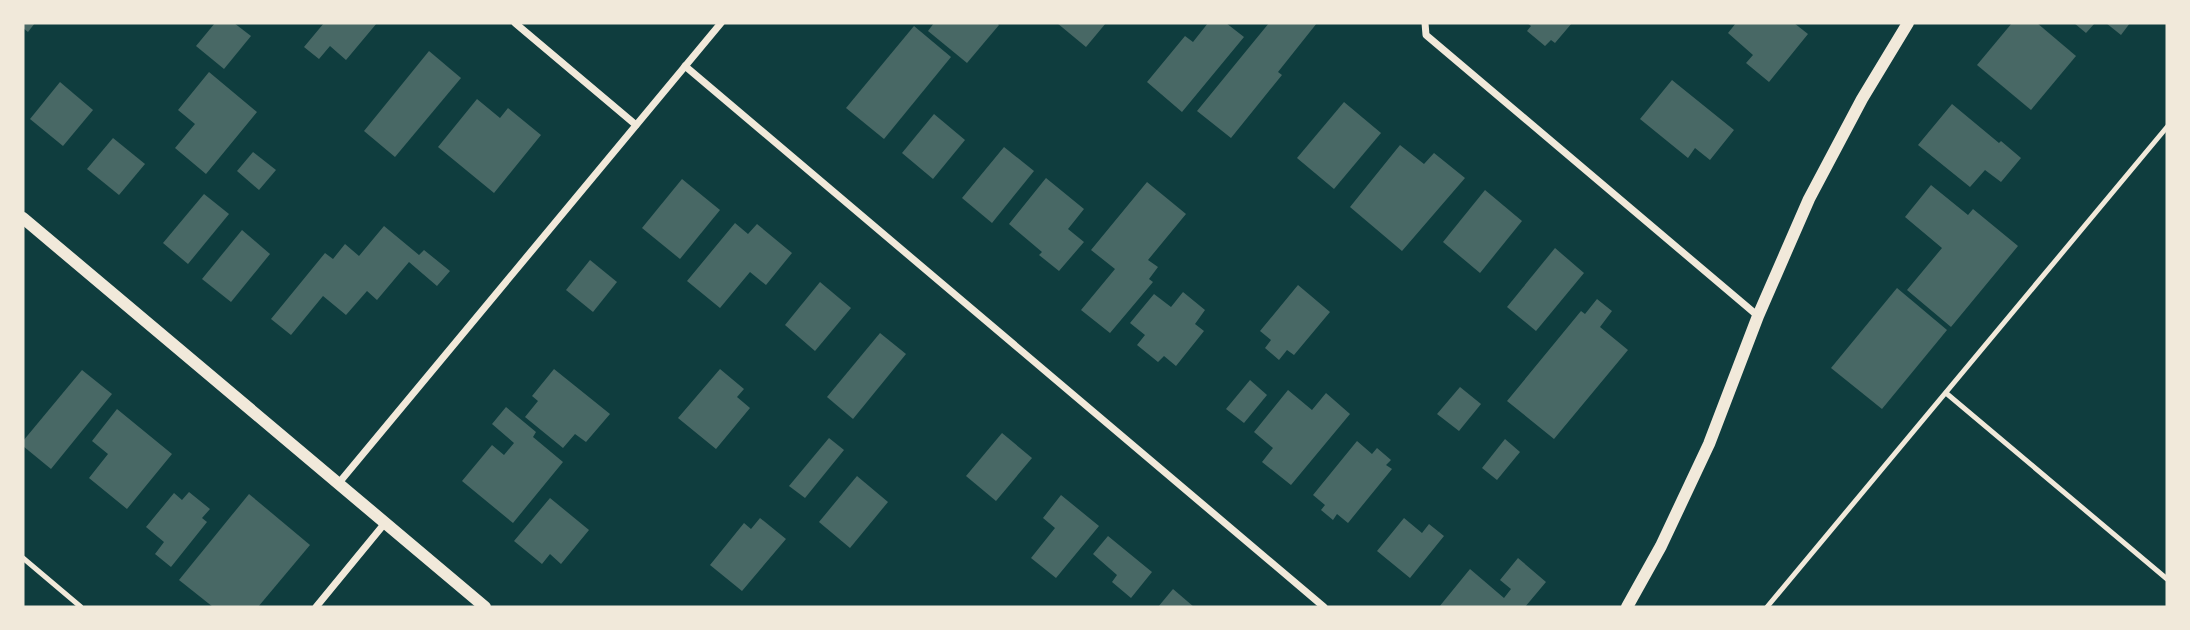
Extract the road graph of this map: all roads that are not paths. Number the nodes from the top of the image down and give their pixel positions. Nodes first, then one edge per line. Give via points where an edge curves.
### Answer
1 (515, 23) edge
2 (721, 23) edge
3 (1425, 23) edge
4 (1908, 23) edge
5 (685, 66) junction
6 (636, 125) junction
7 (2167, 127) edge
8 (23, 218) edge
9 (1758, 316) junction
10 (1946, 393) junction
11 (338, 484) junction
12 (385, 523) junction
13 (23, 558) edge
14 (2167, 579) edge
15 (81, 607) edge
16 (316, 607) edge
17 (485, 607) edge
18 (1324, 607) edge
19 (1627, 607) edge
20 (1767, 607) edge

1 - 6 street
2 - 5 street
3 - 9 street via 1426,35
4 - 9 street via 1809,199
5 - 6 street
5 - 18 street
6 - 11 street
7 - 10 lane
8 - 11 street
9 - 19 street via 1709,444
10 - 14 lane
10 - 20 lane
11 - 12 street
12 - 16 street
12 - 17 street
13 - 15 lane

